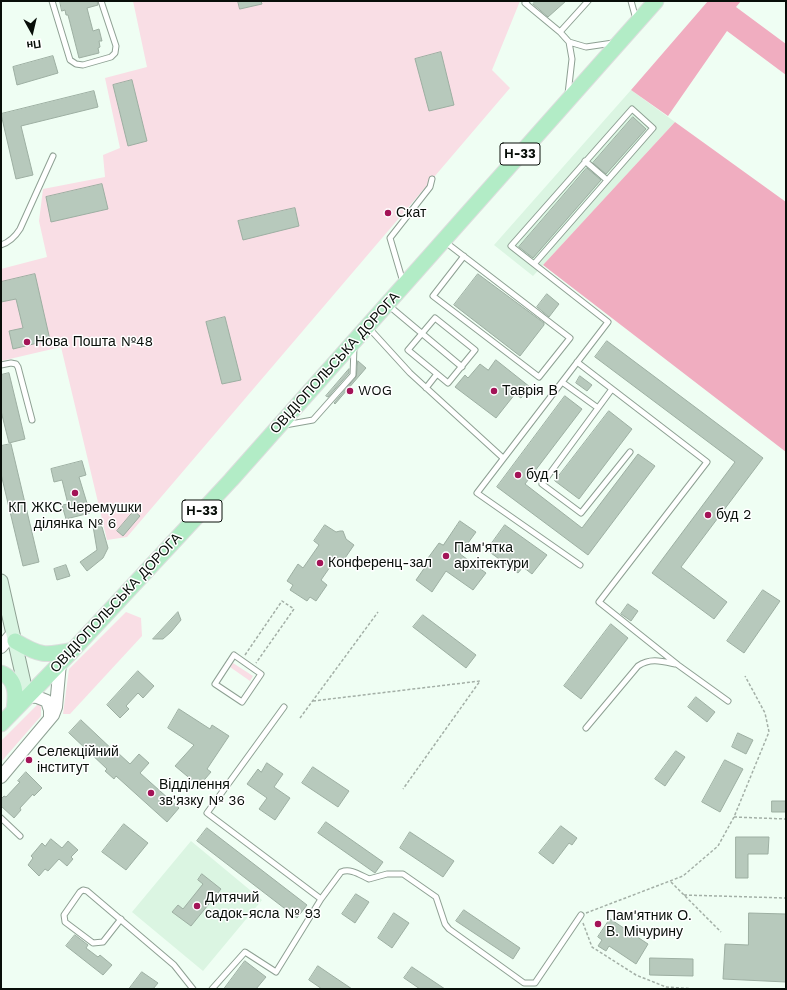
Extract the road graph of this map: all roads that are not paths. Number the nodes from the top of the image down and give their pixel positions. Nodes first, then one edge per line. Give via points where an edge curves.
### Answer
1 (52, 1) edge
2 (101, 1) edge
3 (527, 1) edge
4 (588, 1) edge
5 (631, 1) edge
6 (656, 1) edge
7 (637, 23) junction
8 (560, 32) junction
9 (569, 42) junction
10 (620, 42) junction
11 (567, 101) junction
12 (53, 156) dead end
13 (586, 162) junction
14 (432, 179) dead end
15 (608, 180) junction
16 (443, 241) junction
17 (1, 245) edge
18 (464, 256) junction
19 (534, 264) junction
20 (404, 285) junction
21 (387, 304) junction
22 (367, 327) junction
23 (422, 333) junction
24 (354, 341) junction
25 (577, 362) junction
26 (1, 365) edge
27 (462, 367) junction
28 (437, 374) junction
29 (562, 382) junction
30 (426, 388) junction
31 (612, 389) junction
32 (598, 408) junction
33 (32, 420) dead end
34 (278, 427) junction
35 (630, 452) dead end
36 (504, 458) junction
37 (580, 565) dead end
38 (1, 581) edge
39 (14, 637) junction
40 (1, 646) edge
41 (73, 650) junction
42 (60, 663) junction
43 (678, 665) junction
44 (253, 668) joint
45 (1, 673) edge
46 (27, 696) junction
47 (728, 701) dead end
48 (284, 707) dead end
49 (7, 718) edge
50 (49, 721) junction
51 (586, 728) dead end
52 (1, 777) edge
53 (1, 818) edge
54 (20, 836) dead end
55 (320, 899) junction
56 (581, 915) road end
57 (121, 919) junction
58 (192, 989) edge
59 (212, 989) edge

1 - 2 lane via 70,60 83,65 112,57 115,53 116,46
3 - 8 lane via 525,3
4 - 8 lane
5 - 7 lane
6 - 7 main road, ОВІДІОПОЛЬСЬКА ДОРОГА / Н-33
7 - 10 main road, ОВІДІОПОЛЬСЬКА ДОРОГА / Н-33
8 - 9 lane
9 - 10 lane via 586,47
9 - 11 lane via 572,59
10 - 11 main road, ОВІДІОПОЛЬСЬКА ДОРОГА / Н-33
11 - 16 main road, ОВІДІОПОЛЬСЬКА ДОРОГА / Н-33
12 - 17 lane via 20,229 15,237
13 - 15 lane
13 - 15 lane via 632,109 653,128
13 - 19 lane via 511,246
14 - 20 lane via 430,187 390,238
15 - 19 lane
16 - 18 lane
16 - 20 main road, ОВІДІОПОЛЬСЬКА ДОРОГА / Н-33
18 - 18 lane via 570,338 539,377 434,296
19 - 25 lane via 608,322
20 - 21 main road, ОВІДІОПОЛЬСЬКА ДОРОГА / Н-33
21 - 22 main road, ОВІДІОПОЛЬСЬКА ДОРОГА / Н-33
21 - 23 lane
22 - 24 main road, ОВІДІОПОЛЬСЬКА ДОРОГА / Н-33
22 - 30 lane
23 - 27 lane
23 - 27 lane via 435,318 475,350
23 - 28 lane via 408,350
24 - 34 main road, ОВІДІОПОЛЬСЬКА ДОРОГА / Н-33
24 - 34 lane via 353,375 313,420
25 - 29 lane
25 - 31 lane
26 - 33 lane via 11,363 18,367
27 - 28 lane via 448,383
28 - 30 lane
29 - 32 lane
29 - 36 lane
30 - 36 lane
31 - 32 lane
31 - 43 lane via 707,462 599,602
32 - 35 lane via 542,484 581,513
34 - 41 main road, ОВІДІОПОЛЬСЬКА ДОРОГА / Н-33
36 - 37 lane via 477,493
38 - 39 main road
39 - 40 street
39 - 41 main road via 39,654
39 - 46 main road
41 - 42 main road, ОВІДІОПОЛЬСЬКА ДОРОГА / Н-33
42 - 46 main road, ОВІДІОПОЛЬСЬКА ДОРОГА / Н-33
42 - 50 street via 56,707
43 - 47 lane
43 - 51 lane via 659,660 643,662
44 - 44 lane via 261,674 242,702 215,684 234,655
45 - 49 main road via 13,683 16,695
46 - 49 main road, ОВІДІОПОЛЬСЬКА ДОРОГА / Н-33
46 - 50 street via 47,701 50,710
48 - 55 lane via 207,813
50 - 52 street
53 - 54 lane
55 - 56 lane via 345,870 369,879 387,874 402,874 436,897 449,929 524,983 530,984 534,983
55 - 59 lane via 276,972 245,952
57 - 57 lane via 83,890 64,915 65,922 93,943 102,942
57 - 58 lane via 174,965

